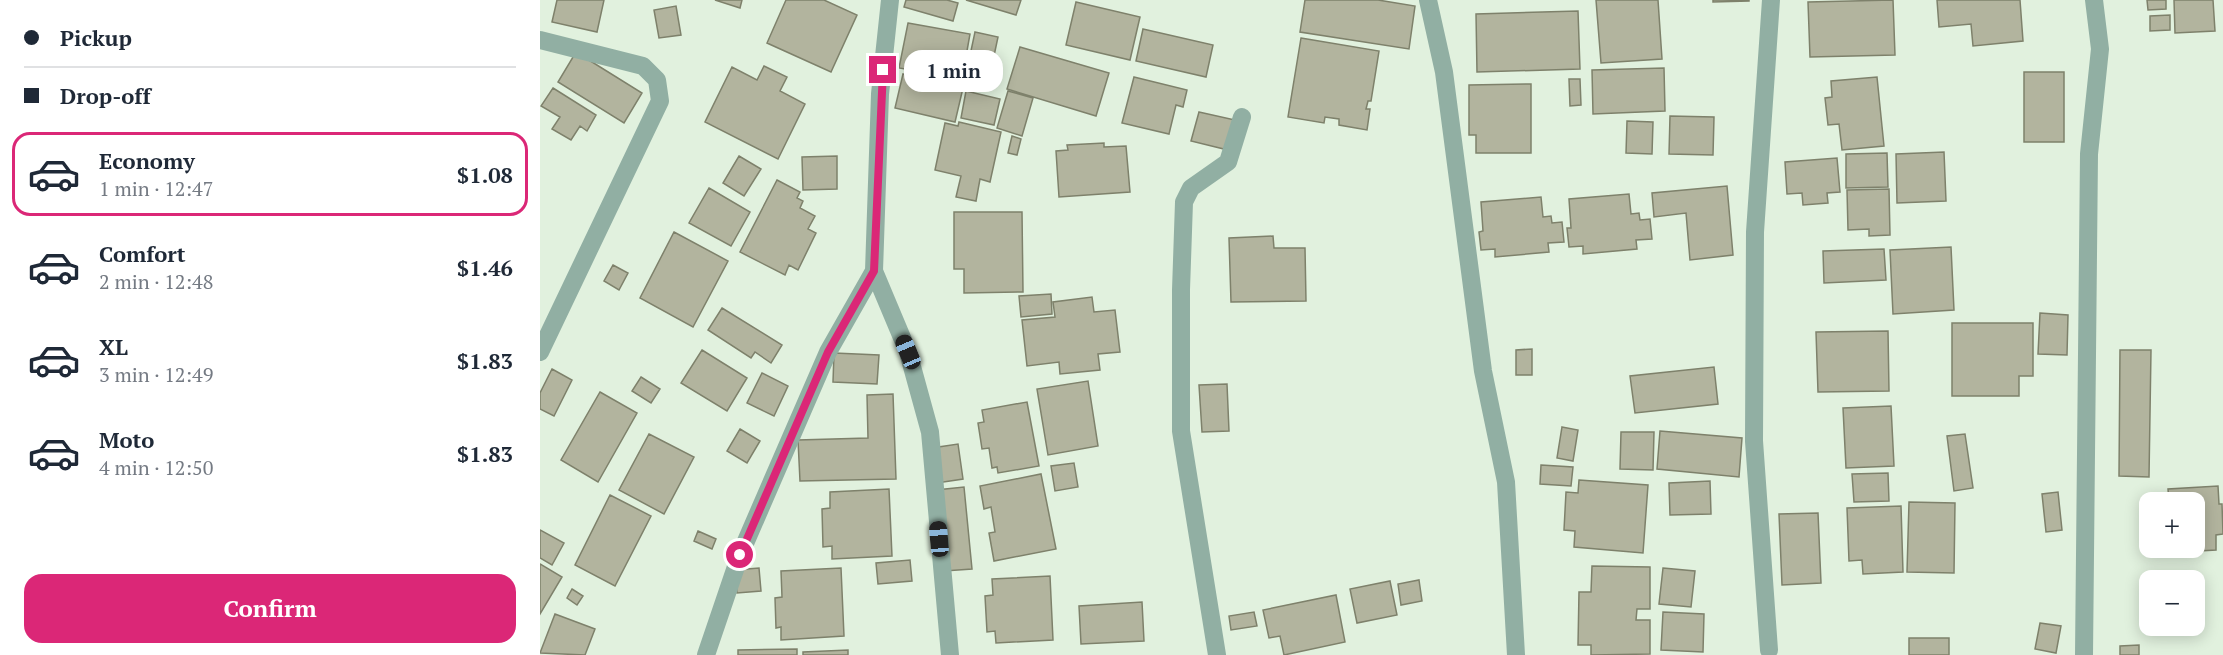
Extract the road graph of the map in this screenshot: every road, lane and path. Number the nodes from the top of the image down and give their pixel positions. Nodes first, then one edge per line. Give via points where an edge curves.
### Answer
1 (890, 0) edge
2 (1428, 0) edge
3 (1771, 0) edge
4 (2094, 0) edge
5 (540, 40) edge
6 (1242, 117) dead end
7 (874, 271) junction
8 (540, 352) edge
9 (1769, 650) dead end
10 (706, 655) edge
11 (950, 655) edge
12 (1217, 655) edge
13 (1516, 655) edge
14 (2084, 655) edge

1 - 7 street via 880,94
2 - 13 street via 1444,72 1483,371 1506,482
3 - 9 street via 1755,232 1754,441
4 - 14 street via 2100,49 2089,154
5 - 8 street via 643,66 657,80 660,101
6 - 12 street via 1228,162 1191,188 1184,202 1181,431
7 - 10 street via 823,363 740,555
7 - 11 street via 908,352 930,432

